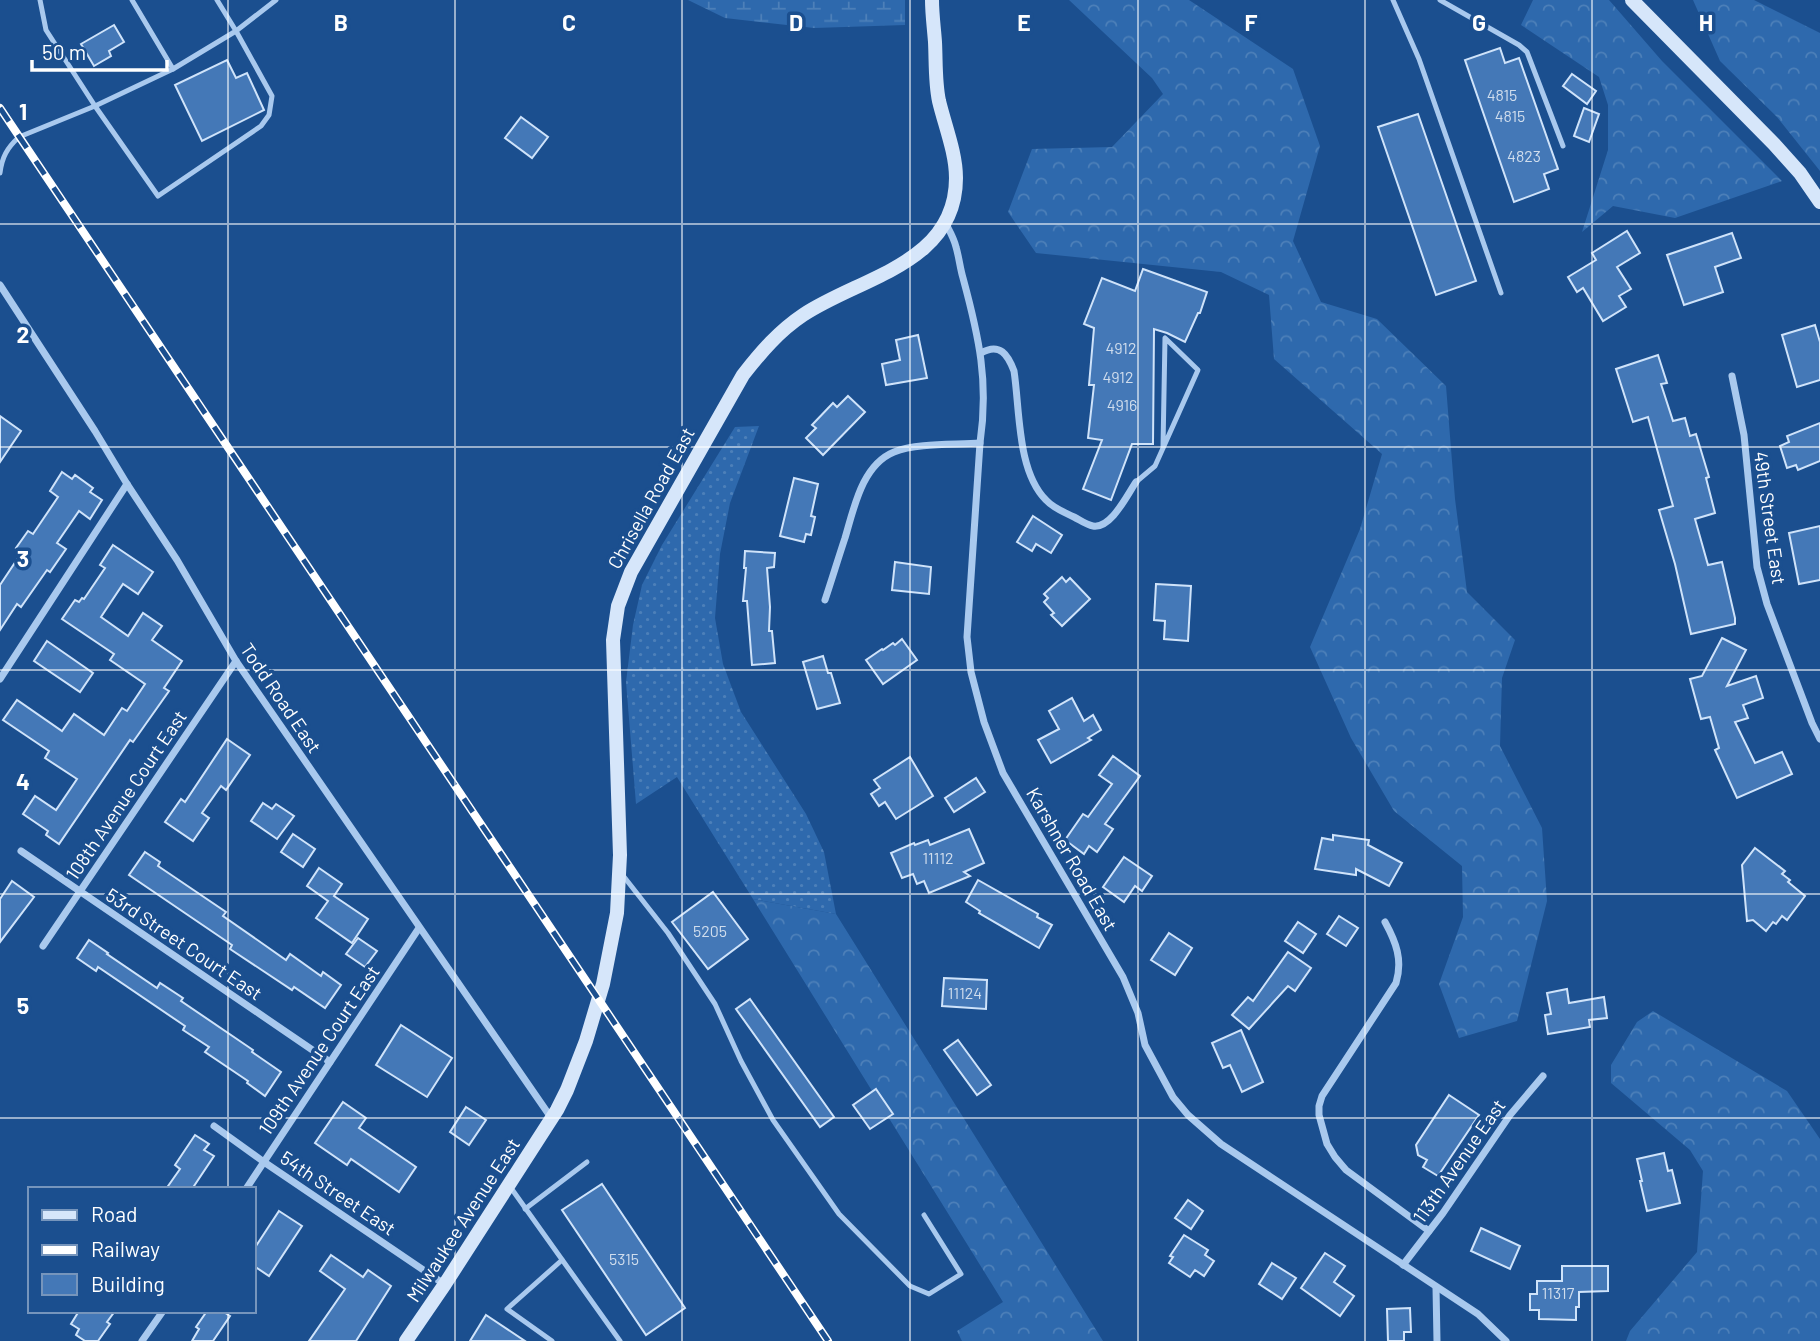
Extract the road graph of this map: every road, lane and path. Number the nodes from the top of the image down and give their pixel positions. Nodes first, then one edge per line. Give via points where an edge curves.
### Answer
1 (40, 0) edge
2 (132, 0) edge
3 (217, 0) edge
4 (275, 0) edge
5 (932, 0) edge
6 (1393, 0) edge
7 (1440, 0) edge
8 (1632, 0) edge
9 (236, 32) junction
10 (173, 68) junction
11 (95, 106) junction
12 (1563, 146) dead end
13 (0, 173) edge
14 (1820, 202) edge
15 (945, 221) junction
16 (0, 285) edge
17 (1502, 293) dead end
18 (981, 353) junction
19 (1732, 376) dead end
20 (980, 443) junction
21 (1163, 447) junction
22 (1136, 482) joint
23 (127, 484) junction
24 (825, 600) dead end
25 (236, 661) junction
26 (0, 679) edge
27 (1820, 739) edge
28 (21, 851) dead end
29 (620, 870) junction
30 (80, 892) junction
31 (1385, 922) dead end
32 (419, 928) junction
33 (43, 946) dead end
34 (330, 1062) junction
35 (1543, 1076) dead end
36 (552, 1119) junction
37 (214, 1126) dead end
38 (264, 1162) junction
39 (587, 1162) dead end
40 (509, 1185) junction
41 (247, 1187) edge
42 (525, 1209) junction
43 (924, 1214) dead end
44 (1429, 1231) junction
45 (562, 1260) junction
46 (1403, 1265) junction
47 (445, 1284) junction
48 (1436, 1287) junction
49 (162, 1313) edge
50 (142, 1341) edge
51 (407, 1341) edge
52 (552, 1341) edge
53 (620, 1341) edge
54 (1437, 1341) edge
55 (1506, 1341) edge

1 - 11 lane via 46,30
2 - 10 lane
3 - 9 lane
4 - 9 lane
5 - 15 street, Chrisella Road East via 939,97 956,176 955,196
6 - 17 lane via 1419,59
7 - 12 lane via 1527,52
8 - 14 street via 1774,144
9 - 10 lane
9 - 11 lane via 272,96 269,115 261,126 158,195
10 - 11 lane
11 - 13 lane via 19,137 2,158
15 - 18 street, Karshner Road East via 956,244
15 - 29 street, Chrisella Road East via 931,243 907,262 805,314 766,347 743,374 631,572 618,606 613,640
16 - 23 street, Todd Road East
18 - 20 street, Karshner Road East via 984,416
18 - 22 street via 995,349 1009,358 1024,456 1046,501 1101,526 1111,520
19 - 27 street, 49th Street East via 1744,435 1757,567
20 - 24 street via 911,448 878,463 857,500
20 - 46 street, Karshner Road East via 967,637 984,722 1003,773 1123,977 1145,1045 1173,1097 1220,1144
21 - 21 lane via 1198,370 1165,338 1164,366
21 - 22 lane via 1155,466
23 - 25 street, Todd Road East
23 - 26 street
25 - 30 street, 108th Avenue Court East
25 - 32 street, Todd Road East
28 - 30 street, 53rd Street Court East
29 - 36 street, Chrisella Road East via 603,984 586,1041
29 - 43 lane via 715,1003 773,1120 839,1213 910,1286 929,1294 961,1274
30 - 33 street, 108th Avenue Court East
30 - 34 street, 53rd Street Court East
31 - 44 street via 1399,957 1396,983 1322,1096 1319,1115 1327,1144 1346,1170
32 - 34 street, 109th Avenue Court East
32 - 36 street, Todd Road East
34 - 38 street, 109th Avenue Court East
35 - 44 street, 113th Avenue East
36 - 40 street, Milwaukee Avenue East
37 - 38 street, 54th Street East
38 - 41 street, 109th Avenue Court East
38 - 47 street, 54th Street East
39 - 42 lane
40 - 42 lane
40 - 47 street, Milwaukee Avenue East
42 - 45 lane
44 - 46 street, 113th Avenue East
45 - 52 lane via 507,1309
45 - 53 lane
46 - 48 street, Karshner Road East
47 - 51 street, Milwaukee Avenue East
48 - 54 street
48 - 55 street, Karshner Road East via 1478,1314
49 - 50 street

